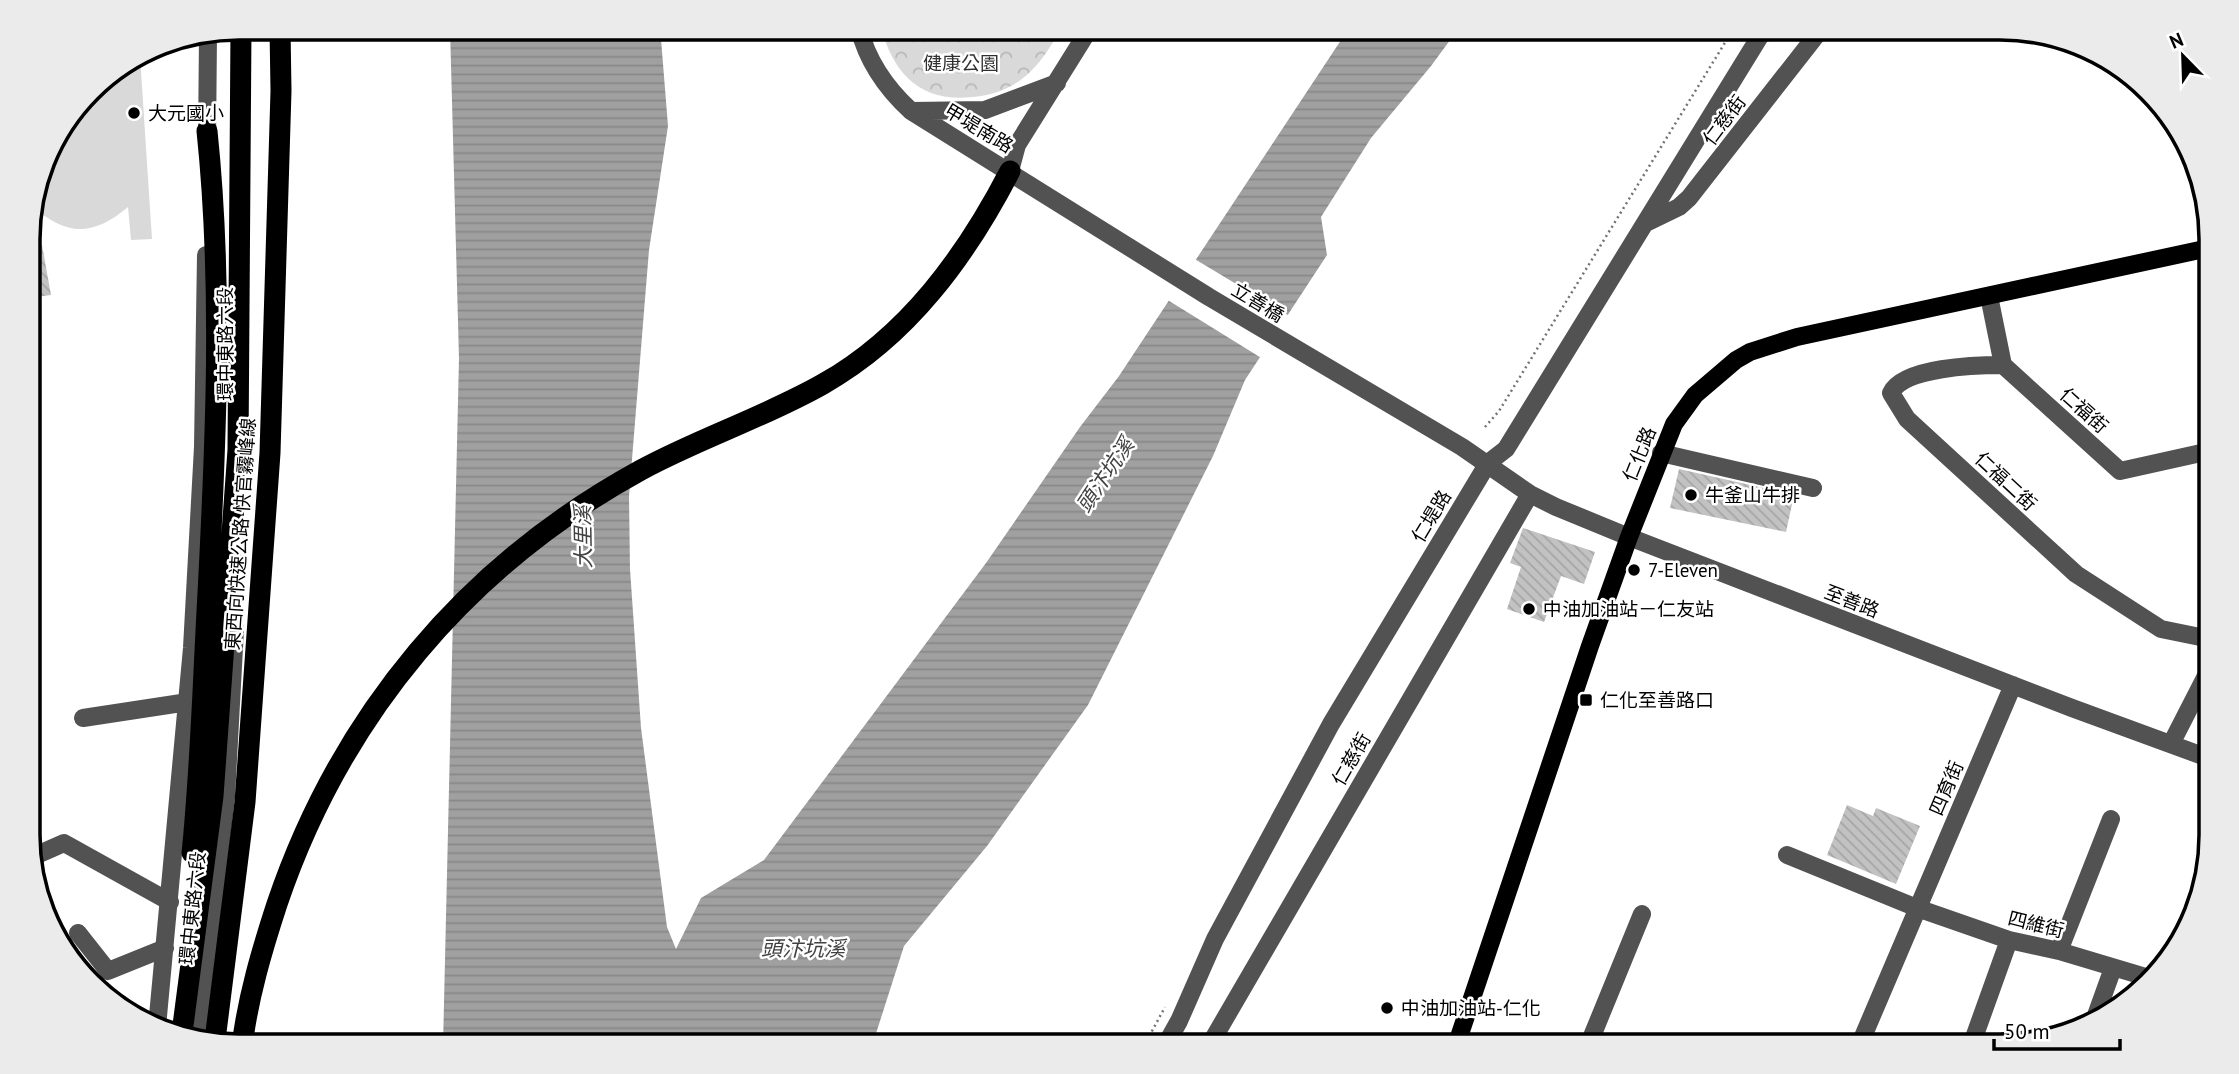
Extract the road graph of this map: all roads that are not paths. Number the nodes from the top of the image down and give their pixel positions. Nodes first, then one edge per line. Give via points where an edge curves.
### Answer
1 (1758, 40) edge
2 (1813, 40) edge
3 (241, 41) edge
4 (247, 41) edge
5 (280, 41) edge
6 (862, 41) edge
7 (1082, 41) edge
8 (208, 43) edge
9 (1057, 83) junction
10 (911, 111) junction
11 (207, 131) junction
12 (1010, 171) junction
13 (1646, 223) junction
14 (2199, 250) edge
15 (1989, 296) junction
16 (2003, 365) junction
17 (1661, 453) junction
18 (2199, 453) edge
19 (1488, 463) junction
20 (1814, 488) dead end
21 (1530, 494) junction
22 (1629, 537) junction
23 (2199, 637) edge
24 (2013, 685) junction
25 (2199, 689) edge
26 (188, 702) junction
27 (83, 718) dead end
28 (2171, 744) junction
29 (2199, 754) edge
30 (2111, 819) dead end
31 (41, 853) edge
32 (1787, 855) dead end
33 (170, 902) junction
34 (1917, 908) junction
35 (1642, 914) dead end
36 (78, 933) dead end
37 (2009, 940) junction
38 (165, 948) junction
39 (2059, 951) junction
40 (2113, 968) junction
41 (2141, 976) edge
42 (2099, 1006) edge
43 (158, 1016) edge
44 (170, 1021) edge
45 (183, 1025) edge
46 (200, 1030) edge
47 (216, 1032) edge
48 (1171, 1033) edge
49 (1216, 1033) edge
50 (1460, 1033) edge
51 (1593, 1033) edge
52 (1864, 1033) edge
53 (1976, 1033) edge
54 (245, 1034) edge

1 - 13 street, 仁堤路
2 - 13 street, 仁慈街 via 1689,198
3 - 45 highway, 東西向快速公路 快官霧峰線 via 238,450 213,796
4 - 46 street, 環中東路六段 via 246,449 226,797
5 - 47 highway, 東西向快速公路 快官霧峰線 via 270,453 246,802
6 - 10 street, 甲堤南路 via 881,77
7 - 9 street, 甲堤南路
8 - 11 street, 環中東路六段
9 - 10 street, 甲堤南路 via 985,110
9 - 12 street, 甲堤南路 via 1017,145
10 - 12 street, 甲堤南路
11 - 26 street, 環中東路六段 via 203,447
11 - 44 highway via 215,206 216,448 198,789
12 - 19 street, 立善橋 via 1209,298
12 - 54 highway via 933,291 882,344 823,384 642,470 564,517 506,562 444,620 380,700 321,799 262,950
13 - 19 street, 仁堤路 via 1506,449
14 - 15 main road, 仁化路
15 - 16 street
15 - 17 main road, 仁化路 via 1808,334 1750,352 1695,395
16 - 18 street, 仁福街 via 2120,471
16 - 23 street, 仁福二街 via 1959,366 1913,377 1900,381 1891,393 1907,419 2076,574 2161,629
17 - 20 street
17 - 22 main road, 仁化路
19 - 21 street, 至善路
19 - 48 street, 仁堤路 via 1331,724 1215,939
21 - 22 street, 至善路
21 - 49 street, 仁慈街
22 - 24 street, 至善路
22 - 50 main road, 仁化路
24 - 28 street, 至善路
24 - 34 street, 四育街
25 - 28 street
26 - 27 street
26 - 33 street, 環中東路六段
28 - 29 street, 至善路
30 - 39 street
31 - 33 street via 64,844
32 - 34 street
33 - 38 street, 環中東路六段
34 - 37 street, 四維街
34 - 52 street, 四育街
35 - 51 street
36 - 38 street via 108,971
37 - 39 street, 四維街
37 - 53 street
38 - 43 street, 環中東路六段
39 - 40 street, 四維街
40 - 41 street, 四維街
40 - 42 street

